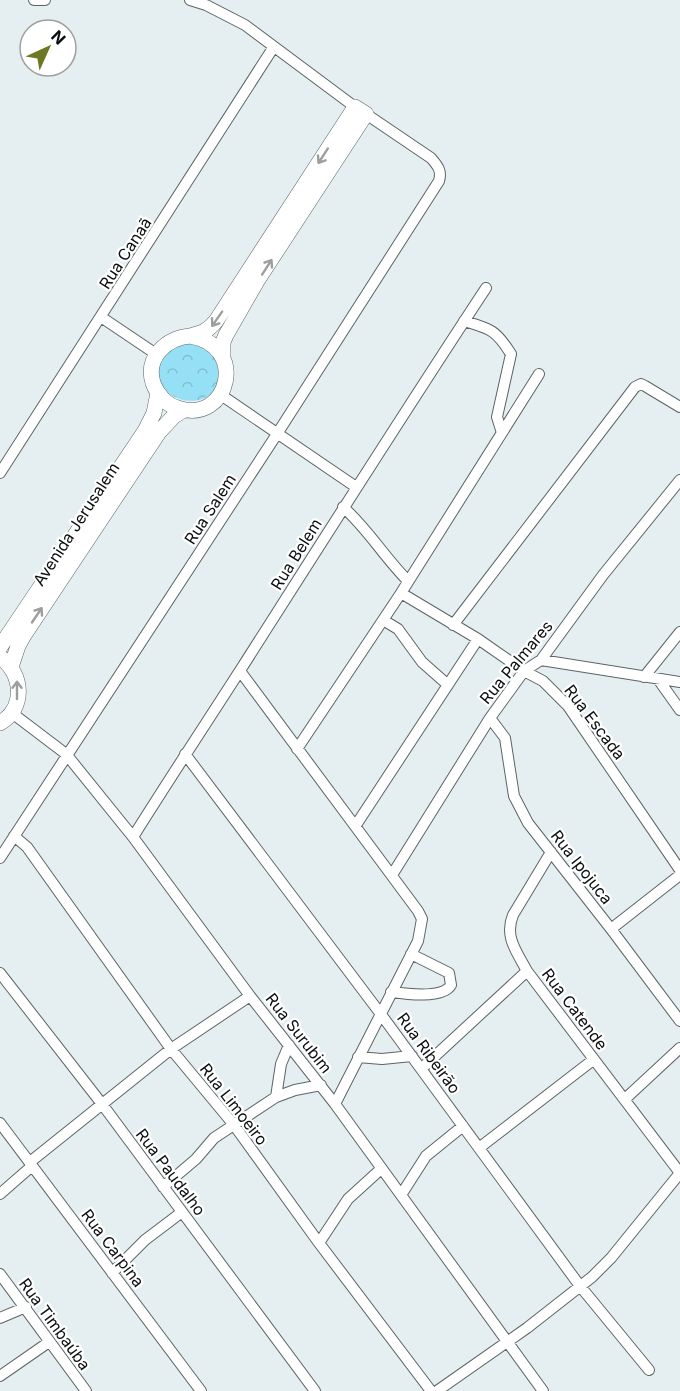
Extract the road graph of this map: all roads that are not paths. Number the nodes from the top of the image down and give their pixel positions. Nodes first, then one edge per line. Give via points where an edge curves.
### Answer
1 (34, 0) edge
2 (45, 0) edge
3 (190, 0) edge
4 (273, 48) junction
5 (361, 110) junction
6 (486, 288) dead end
7 (101, 317) junction
8 (464, 321) junction
9 (190, 336) junction
10 (156, 354) junction
11 (223, 356) junction
12 (539, 374) dead end
13 (158, 393) junction
14 (221, 395) junction
15 (680, 407) edge
16 (184, 410) junction
17 (502, 433) junction
18 (277, 434) junction
19 (0, 473) edge
20 (680, 480) edge
21 (119, 481) junction
22 (356, 487) junction
23 (343, 507) junction
24 (408, 581) junction
25 (51, 583) junction
26 (401, 593) junction
27 (383, 620) junction
28 (453, 625) junction
29 (680, 633) edge
30 (478, 639) junction
31 (0, 647) edge
32 (541, 660) junction
33 (6, 662) edge
34 (240, 671) junction
35 (524, 672) junction
36 (645, 677) junction
37 (658, 679) junction
38 (680, 682) edge
39 (448, 685) junction
40 (680, 710) edge
41 (490, 717) junction
42 (6, 718) edge
43 (297, 749) junction
44 (66, 754) junction
45 (185, 754) junction
46 (356, 825) junction
47 (14, 836) junction
48 (133, 837) junction
49 (551, 852) junction
50 (0, 858) edge
51 (680, 870) edge
52 (392, 874) junction
53 (680, 875) edge
54 (611, 929) junction
55 (411, 954) junction
56 (527, 971) junction
57 (0, 973) edge
58 (391, 992) junction
59 (250, 996) junction
60 (380, 1013) junction
61 (680, 1021) edge
62 (290, 1045) junction
63 (680, 1048) edge
64 (171, 1049) junction
65 (412, 1056) junction
66 (358, 1057) junction
67 (593, 1060) junction
68 (421, 1069) junction
69 (321, 1085) junction
70 (276, 1097) junction
71 (625, 1099) junction
72 (102, 1104) junction
73 (335, 1104) junction
74 (0, 1123) edge
75 (234, 1125) junction
76 (463, 1126) junction
77 (479, 1148) junction
78 (31, 1164) junction
79 (381, 1169) junction
80 (680, 1173) edge
81 (163, 1187) junction
82 (0, 1194) edge
83 (401, 1195) junction
84 (182, 1212) junction
85 (319, 1244) junction
86 (112, 1273) junction
87 (0, 1274) edge
88 (580, 1286) junction
89 (26, 1307) junction
90 (0, 1318) edge
91 (49, 1342) junction
92 (508, 1342) junction
93 (649, 1371) dead end
94 (0, 1376) edge
95 (86, 1391) edge
96 (201, 1391) edge
97 (315, 1391) edge
98 (430, 1391) edge
99 (437, 1391) edge
100 (543, 1391) edge

1 - 2 street
3 - 4 street via 245,25
4 - 5 street
4 - 7 street, Rua Canaã
5 -> 9 street via 216,321 204,332
11 -> 5 street via 226,335
5 - 18 street, Rua Salem via 431,158 441,175
6 - 8 street, Rua Belem
7 - 10 street
7 - 19 street, Rua Canaã
8 - 17 street via 490,329 512,354 497,417
8 - 22 street, Rua Belem
9 - 10 street via 171,340
9 - 11 street via 209,341
10 - 13 street, Avenida Jerusalem via 152,376
11 - 14 street via 227,374
12 - 17 street
13 - 16 street
13 - 21 street, Avenida Jerusalem via 154,413
14 - 16 street, Avenida Jerusalem via 206,407
14 - 18 street
15 - 28 street via 645,386 635,387
16 - 21 street, Avenida Jerusalem via 159,432
17 - 24 street
18 - 22 street
18 - 44 street, Rua Salem
20 - 32 street, Rua Palmares via 603,574
21 - 25 street, Avenida Jerusalem
22 - 23 street, Rua Belem
23 - 24 street
23 - 34 street, Rua Belem
24 - 26 street
25 - 31 street, Avenida Jerusalem
33 -> 25 street, Avenida Jerusalem
26 - 27 street
26 - 28 street, Rua Escada
27 - 39 street via 398,629 422,662
27 - 43 street
28 - 30 street, Rua Escada
29 - 36 street
30 - 35 street, Rua Escada
30 - 39 street
32 - 35 street, Rua Palmares
32 - 36 street
42 -> 33 street, Avenida Jerusalem via 17,702 19,690 17,677
34 - 43 street
34 - 45 street, Rua Belem
35 - 41 street, Rua Palmares
35 - 51 street, Rua Escada via 543,681 568,706
36 - 37 street
37 - 38 street
37 - 40 street
39 - 46 street
41 - 49 street, Rua Ipojuca via 505,738 514,796
41 - 52 street, Rua Palmares
42 - 44 street, Rua Surubim
43 - 46 street
44 - 47 street, Rua Salem
44 - 48 street, Rua Surubim
45 - 48 street, Rua Belem
45 - 60 street, Rua Ribeirão
46 - 52 street
47 - 50 street, Rua Salem
47 - 64 street, Rua Limoeiro via 27,847
48 - 59 street, Rua Surubim
49 - 54 street, Rua Ipojuca
49 - 56 street, Rua Catende via 509,926 510,940
52 - 55 street via 422,919
53 - 54 street
54 - 61 street, Rua Ipojuca
55 - 58 street
55 - 58 street via 449,973 451,985 446,992
56 - 67 street, Rua Catende
56 - 68 street
57 - 72 street, Rua Paudalho
58 - 60 street
59 - 62 street, Rua Surubim
59 - 64 street
60 - 65 street, Rua Ribeirão
60 - 66 street
62 - 69 street, Rua Surubim
62 - 70 street via 281,1064
63 - 71 street
64 - 72 street
64 - 75 street, Rua Limoeiro
65 - 66 street
65 - 68 street, Rua Ribeirão
66 - 73 street
67 - 71 street, Rua Catende
67 - 77 street
68 - 76 street, Rua Ribeirão
69 - 70 street
69 - 73 street, Rua Surubim
70 - 75 street
71 - 80 street, Rua Catende
72 - 78 street
72 - 81 street, Rua Paudalho
73 - 79 street, Rua Surubim
74 - 78 street, Rua Carpina
75 - 81 street via 214,1138
75 - 85 street, Rua Limoeiro
76 - 77 street, Rua Ribeirão
76 - 83 street via 426,1156
77 - 88 street, Rua Ribeirão
78 - 82 street
78 - 86 street, Rua Carpina
79 - 83 street, Rua Surubim
79 - 85 street via 348,1199
80 - 88 street via 610,1258
81 - 84 street, Rua Paudalho
83 - 92 street, Rua Surubim
84 - 86 street via 145,1240
84 - 97 street, Rua Paudalho
85 - 98 street, Rua Limoeiro
86 - 96 street, Rua Carpina
87 - 89 street, Rua Timbaúba
88 - 92 street
88 - 93 street, Rua Ribeirão
89 - 90 street
89 - 91 street, Rua Timbaúba
91 - 94 street
91 - 95 street, Rua Timbaúba
92 - 99 street
92 - 100 street, Rua Surubim

